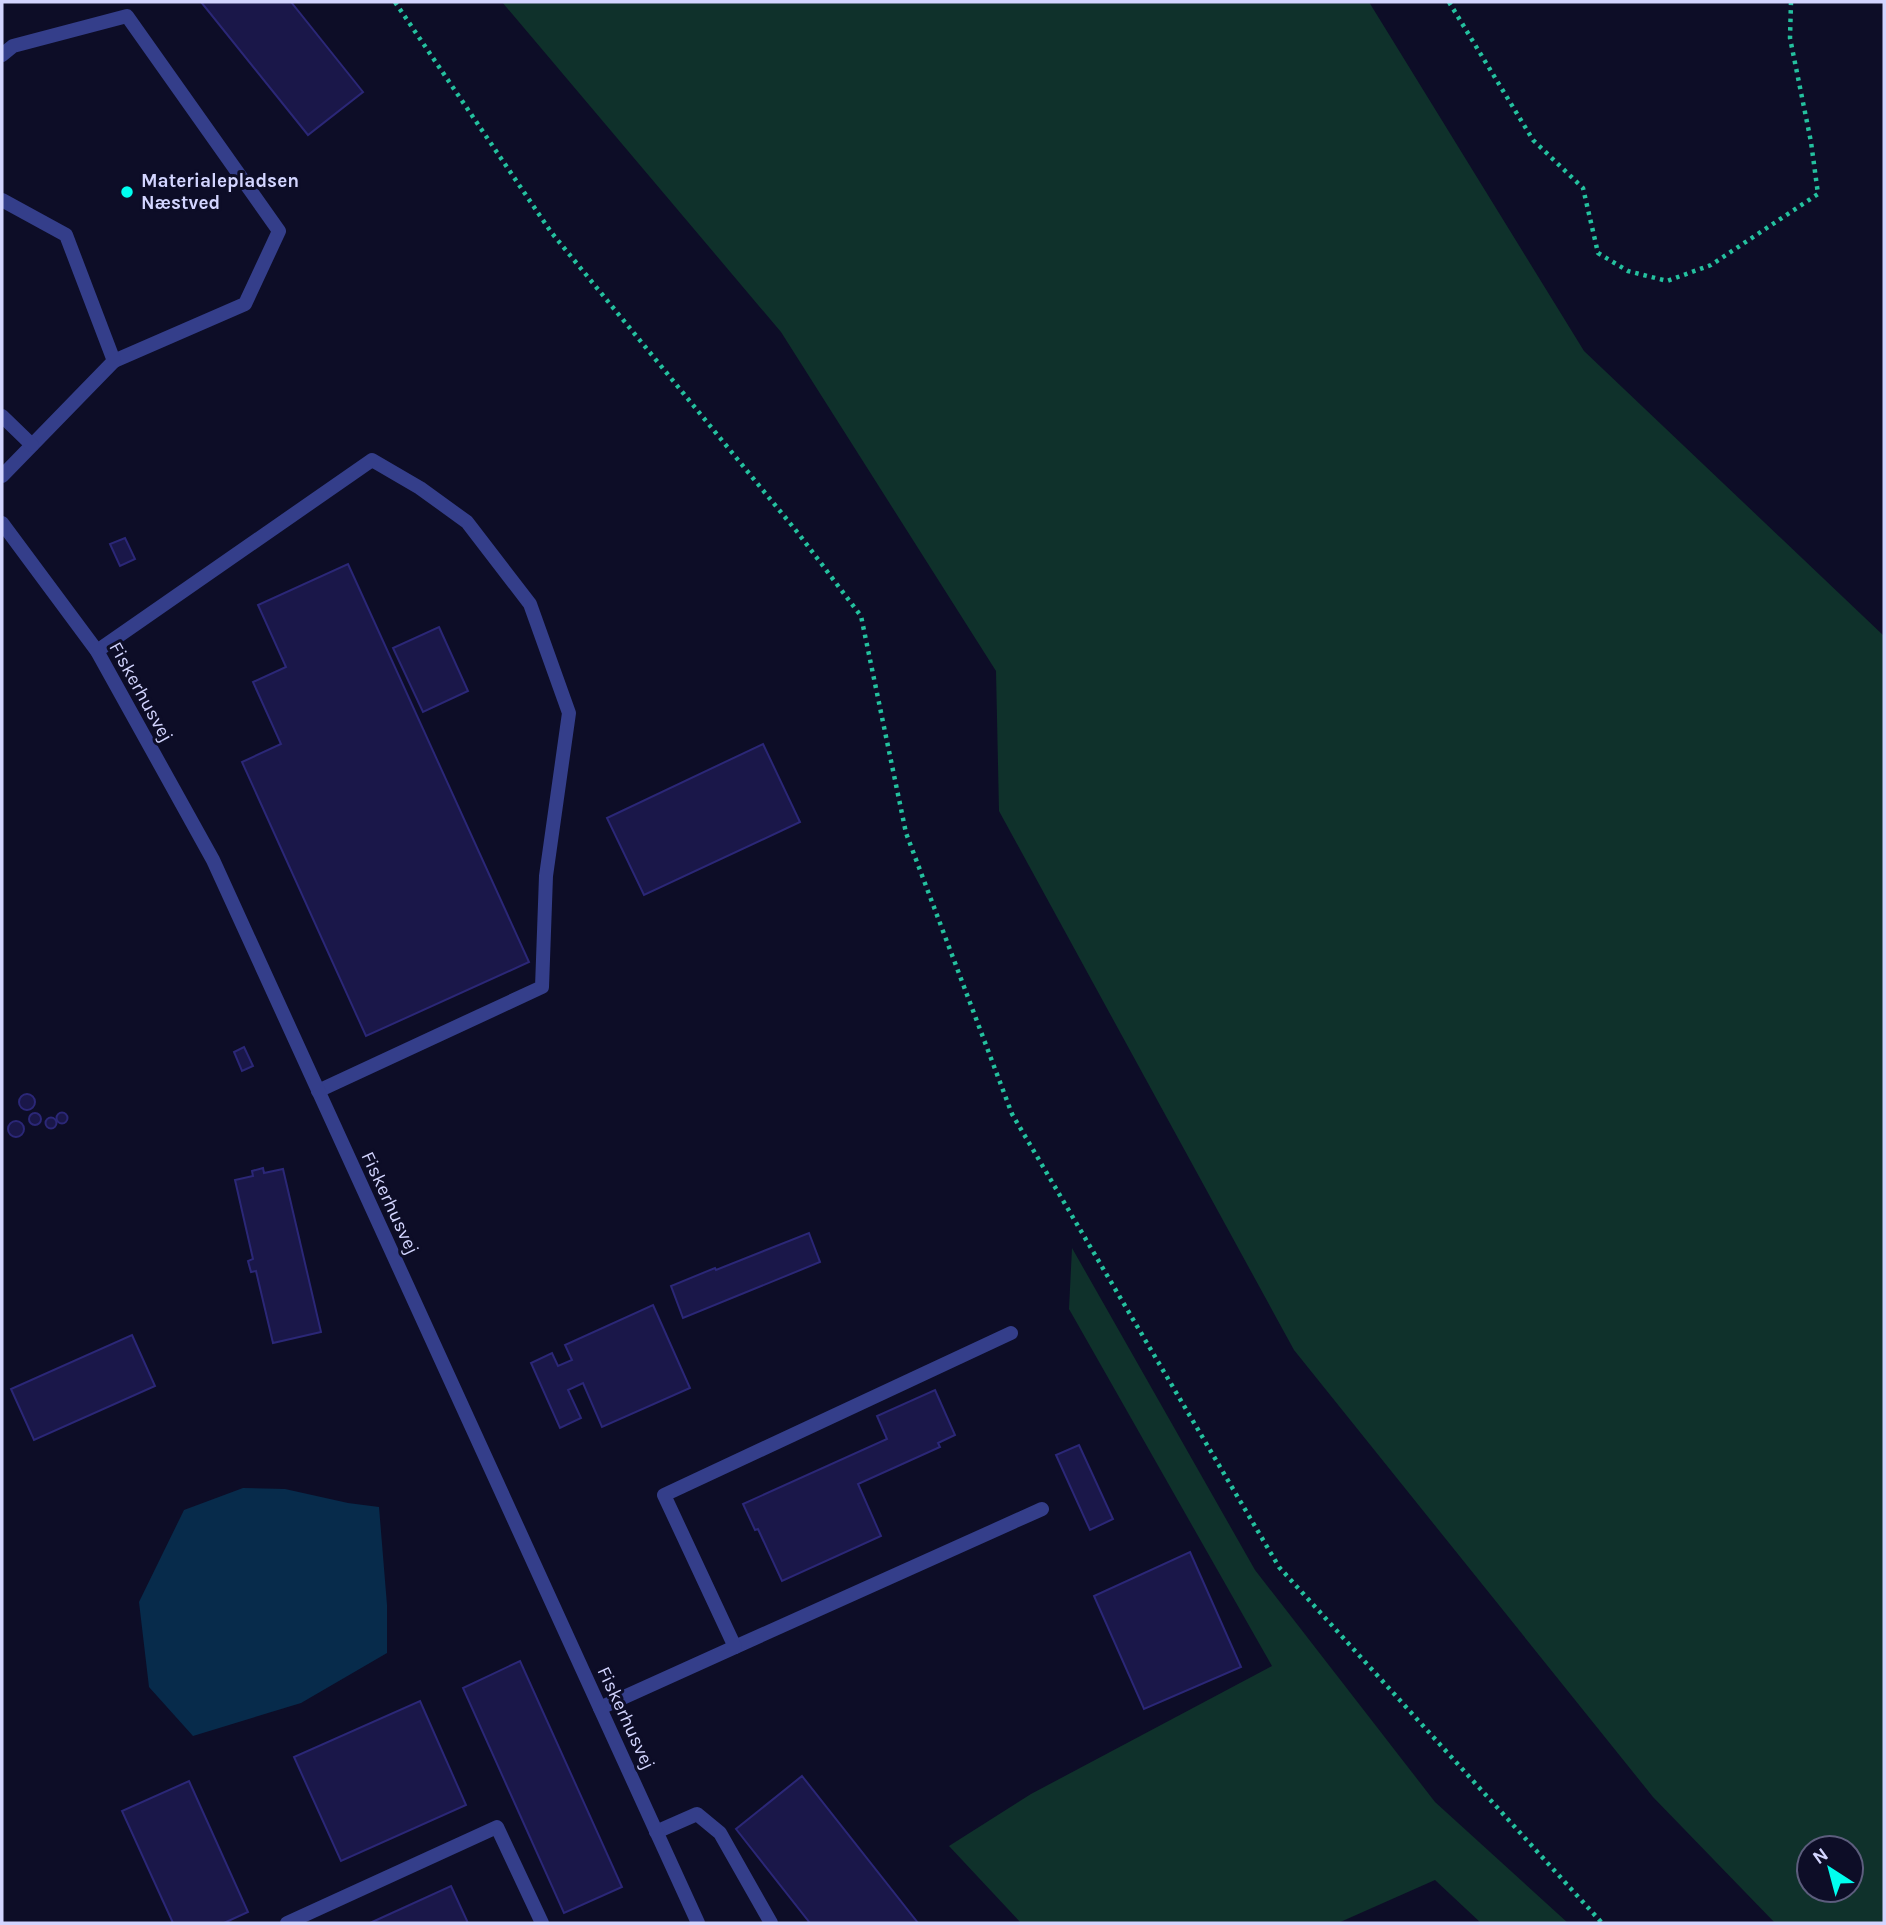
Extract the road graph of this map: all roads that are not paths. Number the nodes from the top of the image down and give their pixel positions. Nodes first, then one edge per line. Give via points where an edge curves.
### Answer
1 (2, 55) edge
2 (2, 200) edge
3 (114, 361) junction
4 (2, 416) edge
5 (32, 445) junction
6 (2, 476) edge
7 (2, 523) edge
8 (97, 651) junction
9 (318, 1091) junction
10 (1011, 1333) dead end
11 (1042, 1509) dead end
12 (735, 1647) junction
13 (600, 1708) junction
14 (656, 1832) junction
15 (287, 1923) edge
16 (542, 1923) edge
17 (698, 1923) edge
18 (771, 1923) edge

1 - 3 street via 13,46 127,16 279,232 245,304
2 - 3 street via 66,235
3 - 5 street
4 - 5 street
5 - 6 street
7 - 8 street, Fiskerhusvej
8 - 9 street, Fiskerhusvej via 213,860
8 - 9 street via 372,460 467,522 530,604 569,713 546,876 542,987
9 - 13 street, Fiskerhusvej
10 - 12 street via 664,1495
11 - 12 street
12 - 13 street
13 - 14 street, Fiskerhusvej
14 - 17 street, Fiskerhusvej
14 - 18 street via 697,1814 720,1833
15 - 16 street via 497,1827

